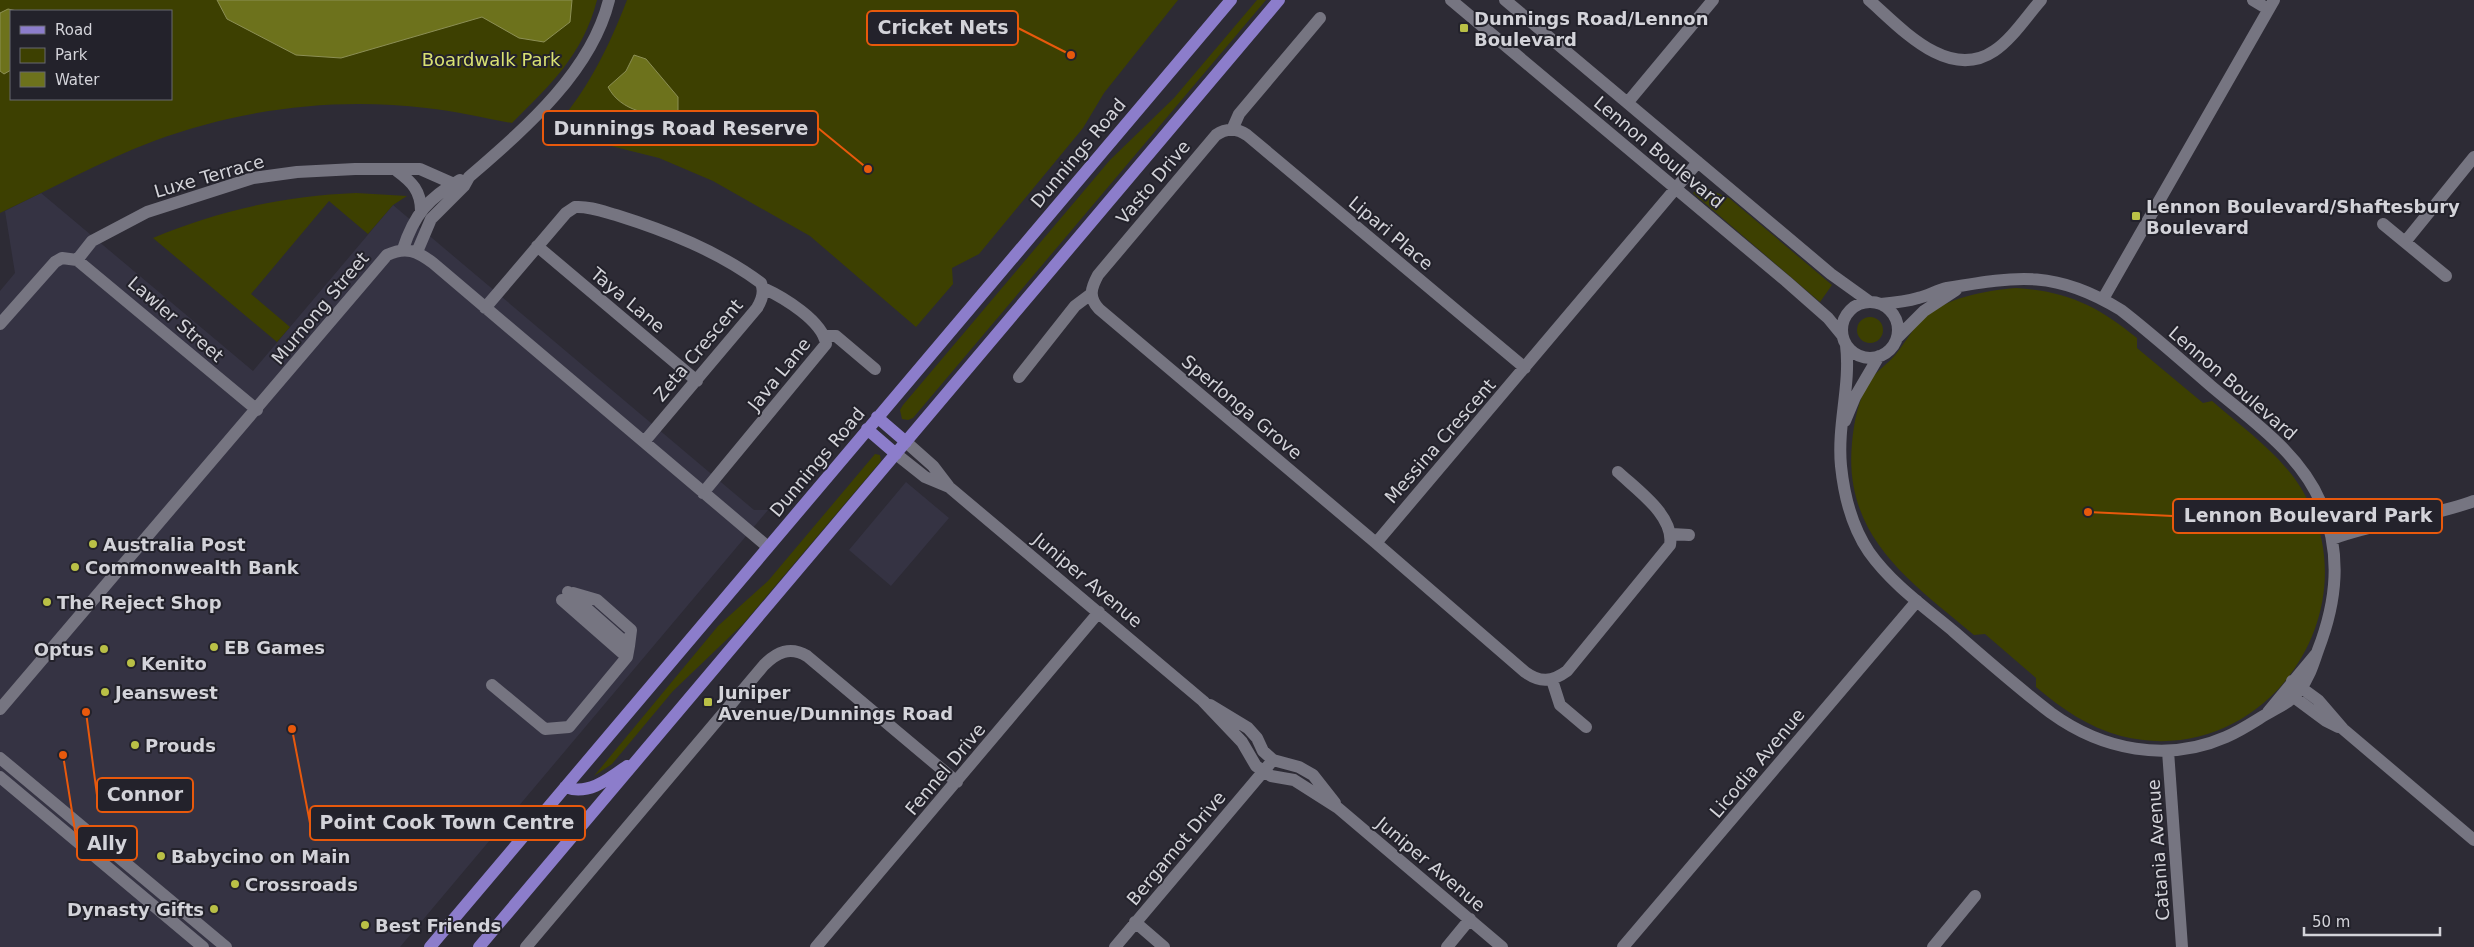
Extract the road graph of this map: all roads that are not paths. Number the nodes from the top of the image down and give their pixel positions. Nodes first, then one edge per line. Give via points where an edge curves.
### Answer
1 (609, 0) edge
2 (1231, 0) edge
3 (1279, 0) edge
4 (1451, 0) edge
5 (1505, 0) edge
6 (1714, 0) edge
7 (1869, 0) edge
8 (2041, 0) edge
9 (2253, 0) edge
10 (2271, 5) edge
11 (1320, 18) dead end
12 (1628, 102) junction
13 (1232, 130) junction
14 (2474, 157) edge
15 (1698, 162) junction
16 (397, 171) junction
17 (469, 177) junction
18 (454, 184) junction
19 (1675, 189) junction
20 (421, 211) junction
21 (2383, 224) dead end
22 (2405, 242) junction
23 (537, 246) junction
24 (403, 249) junction
25 (417, 252) junction
26 (74, 259) junction
27 (2446, 276) dead end
28 (1960, 287) junction
29 (763, 288) junction
30 (1091, 294) junction
31 (2103, 299) junction
32 (1875, 303) junction
33 (485, 308) junction
34 (0, 324) edge
35 (825, 336) junction
36 (1897, 338) junction
37 (1844, 340) junction
38 (1879, 356) junction
39 (1526, 368) junction
40 (875, 369) dead end
41 (1019, 376) dead end
42 (697, 381) junction
43 (257, 410) junction
44 (877, 417) junction
45 (867, 429) junction
46 (1842, 433) junction
47 (644, 442) junction
48 (906, 442) junction
49 (896, 454) junction
50 (1618, 472) dead end
51 (949, 488) junction
52 (703, 493) junction
53 (2474, 501) edge
54 (1672, 534) junction
55 (1689, 535) dead end
56 (2332, 539) junction
57 (1376, 543) junction
58 (768, 547) junction
59 (1917, 601) junction
60 (1099, 612) junction
61 (628, 651) junction
62 (1552, 680) junction
63 (492, 685) dead end
64 (2293, 689) junction
65 (1203, 701) junction
66 (0, 709) edge
67 (1586, 727) dead end
68 (2168, 751) junction
69 (645, 753) junction
70 (0, 758) edge
71 (1273, 760) junction
72 (1263, 772) junction
73 (0, 777) edge
74 (957, 782) junction
75 (565, 788) junction
76 (1338, 808) junction
77 (2474, 840) edge
78 (1975, 896) dead end
79 (1470, 919) junction
80 (1135, 922) junction
81 (203, 947) edge
82 (226, 947) edge
83 (430, 947) edge
84 (479, 947) edge
85 (526, 947) edge
86 (816, 947) edge
87 (1115, 947) edge
88 (1164, 947) edge
89 (1447, 947) edge
90 (1502, 947) edge
91 (1624, 947) edge
92 (1933, 947) edge
93 (2182, 947) edge

1 - 17 street via 594,38 556,93
2 - 44 main road, Dunnings Road
3 - 48 main road
4 - 19 street, Lennon Boulevard
5 - 12 street, Lennon Boulevard
6 - 12 street
7 - 8 street via 1928,49 1964,60 1994,52
9 - 10 street
10 - 31 street
11 - 13 street via 1239,114
12 - 15 street, Lennon Boulevard
13 - 30 street, Vasto Drive via 1216,135 1098,275
13 - 39 street, Lipari Place via 1247,135
14 - 22 street
15 - 19 street, Messina Crescent
15 - 32 street, Lennon Boulevard via 1831,274
16 - 18 street, Luxe Terrace via 427,171
16 - 20 street via 418,191
16 - 26 street, Luxe Terrace via 354,168 253,178 147,212 92,241
17 - 18 street
17 - 25 street via 428,224
18 - 20 street
19 - 37 street, Lennon Boulevard via 1828,318
19 - 39 street, Messina Crescent
20 - 24 street via 409,230
21 - 22 street
22 - 27 street
23 - 29 street, Zeta Crescent via 566,213 583,206 673,235 754,278
23 - 33 street, Zeta Crescent
23 - 42 street, Taya Lane
24 - 25 street
24 - 43 street, Murnong Street via 387,255
25 - 33 street
26 - 34 street via 62,258 46,270
26 - 43 street, Lawler Street
28 - 31 street, Lennon Boulevard via 1985,281 2031,278 2065,284
28 - 32 street, Lennon Boulevard via 1908,300
28 - 36 street, Lennon Boulevard via 1924,311
29 - 35 street, Java Lane via 782,297 820,328
29 - 42 street, Zeta Crescent via 757,308
30 - 41 street, Vasto Drive via 1075,306
30 - 57 street, Sperlonga Grove via 1099,309
31 - 56 street, Lennon Boulevard via 2134,320 2285,450 2315,491
32 - 36 street via 1891,311 1896,320
32 - 37 street via 1856,306 1849,312 1844,320
33 - 47 street
35 - 40 street via 836,336
35 - 52 street, Java Lane via 826,344 822,351
36 - 38 street via 1890,349
37 - 38 street via 1861,356
37 - 46 street, Lennon Boulevard via 1848,381 1842,411
38 - 46 street, Lennon Boulevard via 1852,405
39 - 57 street, Messina Crescent
42 - 47 street, Zeta Crescent
43 - 66 street, Murnong Street
44 - 45 main road, Dunnings Road
44 - 48 main road
45 - 49 main road
45 - 58 main road, Dunnings Road
46 - 59 street, Lennon Boulevard via 1843,480 1858,532 1879,564
47 - 52 street
48 - 49 main road
48 - 51 street, Juniper Avenue via 933,466
49 - 51 street, Juniper Avenue via 925,477
49 - 69 main road
50 - 54 street via 1659,511
51 - 60 street, Juniper Avenue
52 - 58 street
53 - 56 street
54 - 55 street
54 - 62 street via 1670,545 1654,566 1567,671
56 - 64 street, Lennon Boulevard via 2335,566 2333,602 2327,628 2318,652
57 - 62 street via 1525,672 1540,680
58 - 75 main road, Dunnings Road
59 - 68 street, Lennon Boulevard via 2068,725 2106,742 2141,750
59 - 91 street, Licodia Avenue
60 - 65 street, Juniper Avenue
60 - 74 street, Fennel Drive
61 - 61 street via 565,596 597,600 631,630
61 - 63 street via 569,727 545,729
62 - 67 street via 1560,706
64 - 68 street, Lennon Boulevard via 2267,714 2243,729 2208,744
64 - 77 street via 2318,700 2343,729
65 - 71 street, Juniper Avenue via 1248,728
65 - 72 street, Juniper Avenue via 1242,742 1252,761
68 - 93 street, Catania Avenue
69 - 75 main road via 596,786
69 - 84 main road
70 - 82 street
71 - 72 street, Bergamot Drive
71 - 76 street, Juniper Avenue via 1299,767 1313,775
72 - 76 street, Juniper Avenue via 1294,780
72 - 80 street, Bergamot Drive
73 - 81 street
74 - 85 street via 807,656 793,651 782,652 764,665
74 - 86 street, Fennel Drive
75 - 83 main road, Dunnings Road
76 - 79 street, Juniper Avenue
78 - 92 street
79 - 89 street
79 - 90 street, Juniper Avenue
80 - 87 street, Bergamot Drive
80 - 88 street

